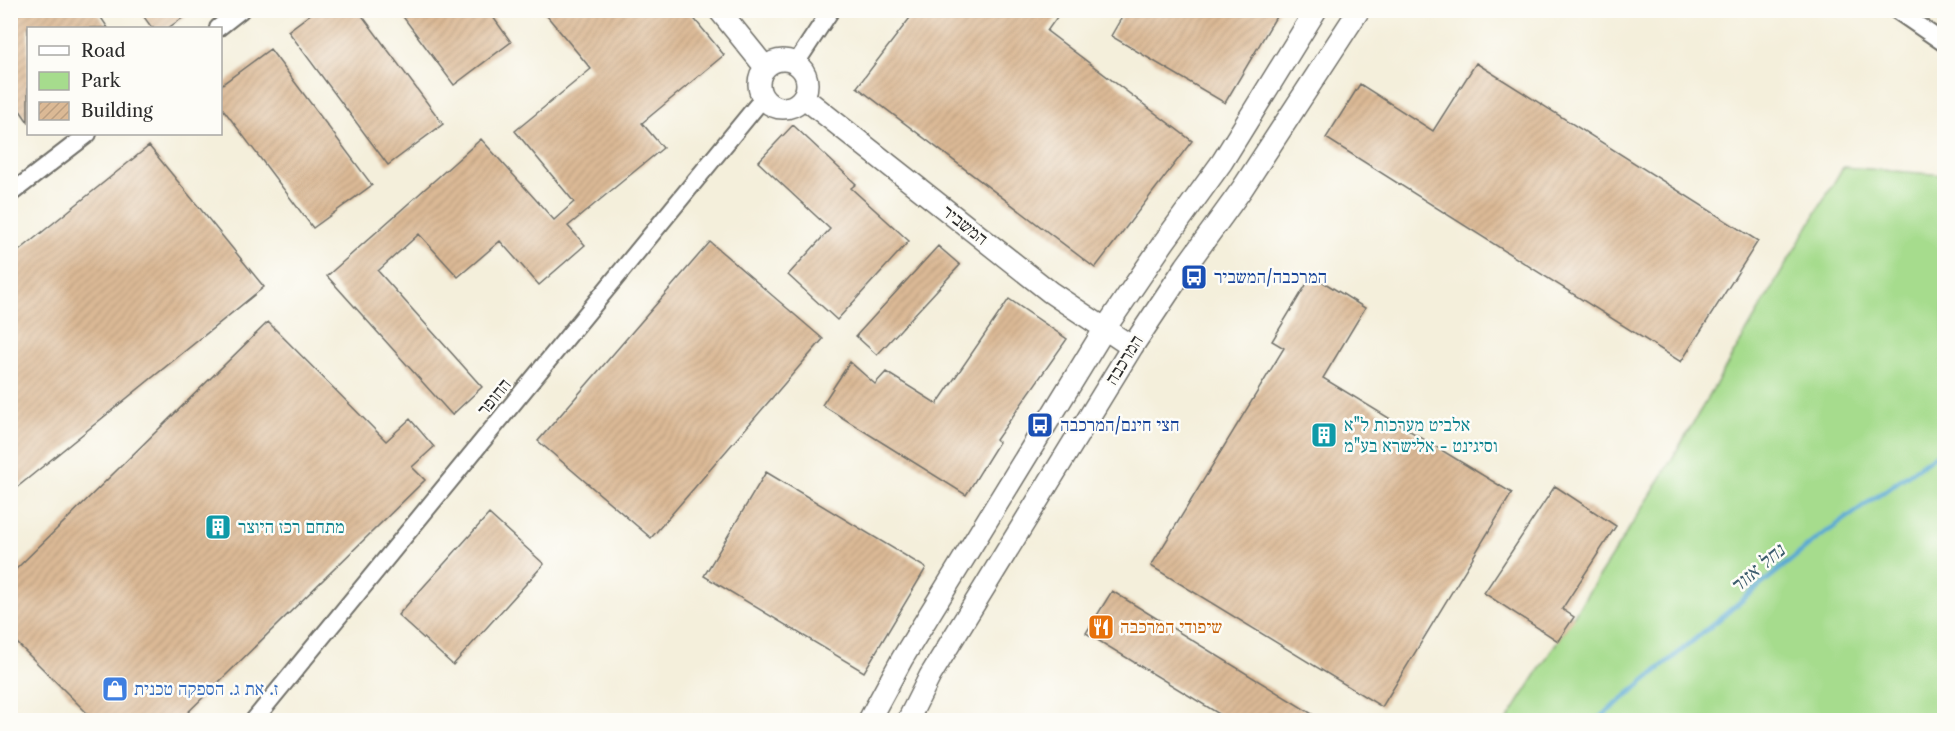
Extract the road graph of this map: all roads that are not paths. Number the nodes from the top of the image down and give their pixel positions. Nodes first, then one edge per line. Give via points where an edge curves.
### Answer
1 (241, 10) edge
2 (719, 10) edge
3 (831, 10) edge
4 (1316, 10) edge
5 (1359, 10) edge
6 (1896, 10) edge
7 (219, 27) edge
8 (1944, 43) edge
9 (796, 63) junction
10 (765, 67) junction
11 (803, 97) junction
12 (763, 98) junction
13 (87, 135) edge
14 (10, 195) edge
15 (1104, 330) junction
16 (1132, 347) junction
17 (930, 676) junction
18 (254, 720) edge
19 (869, 720) edge
20 (908, 720) edge
21 (923, 720) edge

1 - 7 street
2 - 10 street
3 - 9 street
4 - 15 street, המרכבה via 1222,162
5 - 16 street, המרכבה
6 - 8 street
9 - 10 street via 780,59
9 - 11 street via 806,75
10 - 12 street via 758,82
11 - 12 street via 792,107 784,108
11 - 15 street, המשביר via 1050,292
12 - 18 street, החופר
13 - 14 street
15 - 16 street, המשביר
15 - 19 street, המרכבה via 902,659
16 - 17 street, המרכבה
17 - 20 street, המרכבה
17 - 21 street

